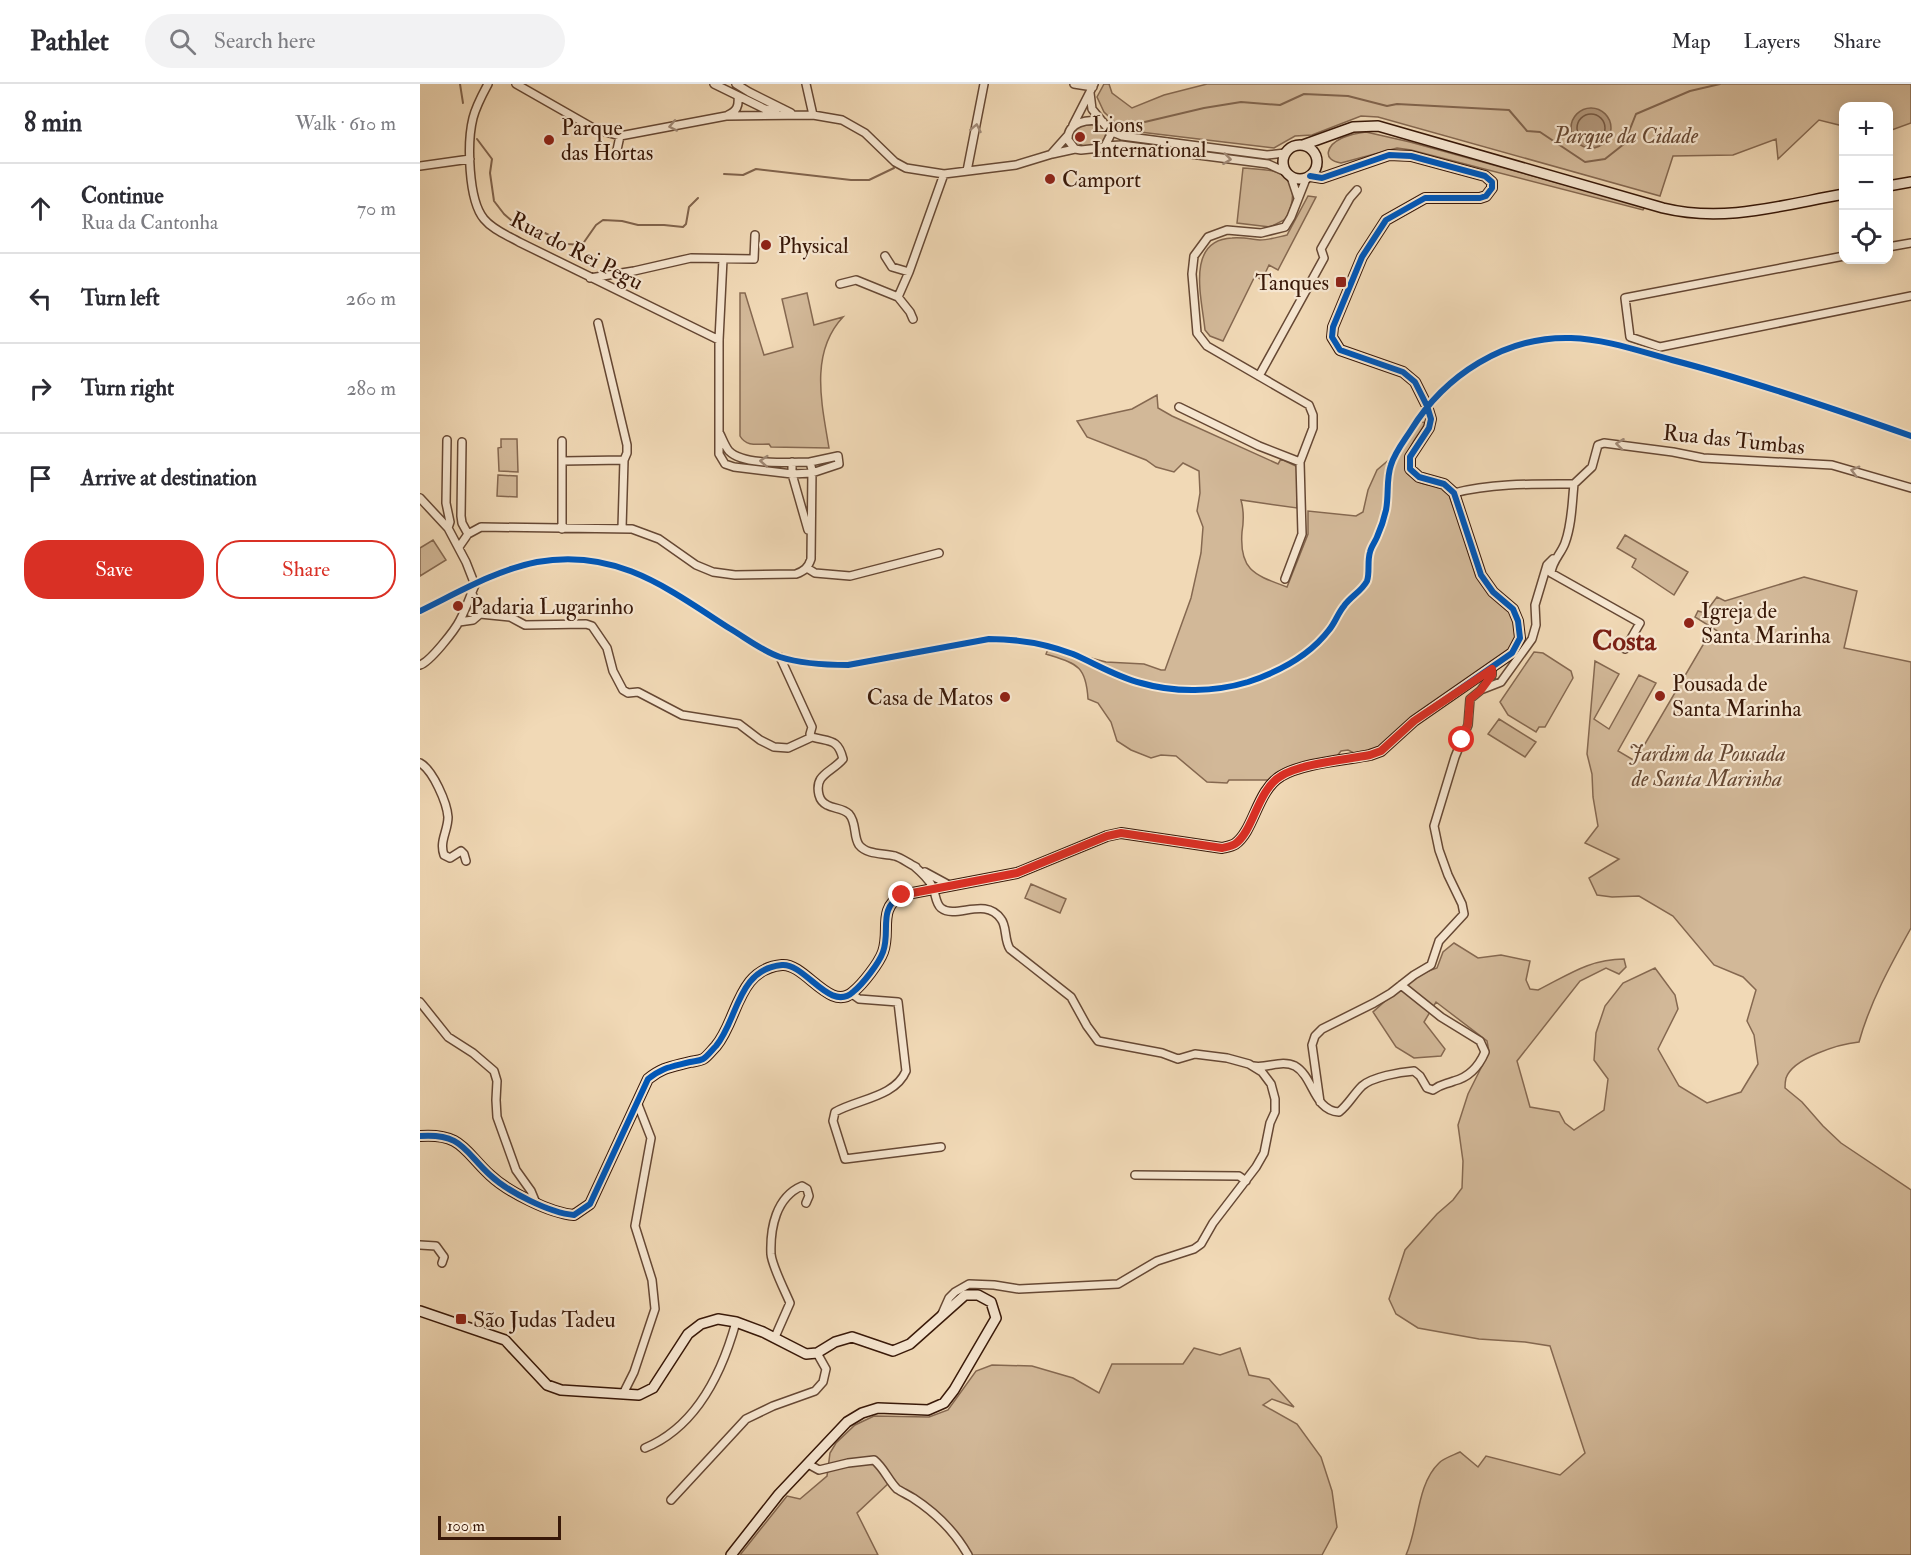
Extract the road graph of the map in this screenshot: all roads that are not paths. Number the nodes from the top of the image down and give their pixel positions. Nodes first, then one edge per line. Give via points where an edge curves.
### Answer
1 (488, 84) edge
2 (516, 84) edge
3 (714, 84) edge
4 (736, 84) edge
5 (806, 84) edge
6 (984, 84) edge
7 (1074, 84) edge
8 (1092, 88) edge
9 (738, 96) junction
10 (793, 114) junction
11 (813, 115) junction
12 (726, 116) junction
13 (1103, 122) junction
14 (1073, 126) junction
15 (1110, 131) junction
16 (1068, 135) junction
17 (1330, 135) junction
18 (620, 136) junction
19 (1303, 145) junction
20 (1105, 146) junction
21 (1075, 149) junction
22 (617, 150) dead end
23 (1052, 153) junction
24 (1285, 153) junction
25 (470, 159) junction
26 (1317, 159) junction
27 (420, 166) edge
28 (968, 171) junction
29 (1334, 173) junction
30 (944, 174) junction
31 (1288, 175) junction
32 (1308, 177) junction
33 (1911, 182) edge
34 (1893, 185) edge
35 (1357, 190) dead end
36 (1839, 195) edge
37 (1298, 198) junction
38 (755, 235) dead end
39 (1911, 243) edge
40 (1893, 247) edge
41 (885, 256) dead end
42 (1839, 257) edge
43 (723, 259) junction
44 (909, 272) junction
45 (590, 278) junction
46 (840, 284) dead end
47 (1911, 296) edge
48 (898, 297) junction
49 (913, 319) dead end
50 (598, 323) dead end
51 (719, 340) junction
52 (1259, 376) junction
53 (1179, 407) dead end
54 (720, 434) junction
55 (447, 440) dead end
56 (562, 441) dead end
57 (462, 442) dead end
58 (624, 460) junction
59 (562, 461) junction
60 (792, 462) junction
61 (810, 462) junction
62 (1300, 462) junction
63 (446, 470) junction
64 (461, 470) junction
65 (812, 473) junction
66 (792, 474) junction
67 (1574, 484) junction
68 (1911, 488) edge
69 (1454, 492) junction
70 (422, 500) edge
71 (448, 528) junction
72 (622, 528) junction
73 (562, 529) junction
74 (468, 534) junction
75 (810, 538) junction
76 (459, 548) junction
77 (939, 553) dead end
78 (1559, 553) junction
79 (807, 568) junction
80 (1285, 579) dead end
81 (471, 593) junction
82 (480, 614) junction
83 (459, 622) junction
84 (1625, 649) dead end
85 (780, 657) dead end
86 (420, 665) edge
87 (1492, 669) junction
88 (1481, 690) junction
89 (812, 737) junction
90 (420, 763) edge
91 (466, 861) dead end
92 (914, 866) junction
93 (949, 885) junction
94 (933, 888) junction
95 (1401, 986) junction
96 (852, 994) junction
97 (420, 1002) edge
98 (1249, 1064) junction
99 (637, 1102) junction
100 (1320, 1102) junction
101 (420, 1136) edge
102 (941, 1147) dead end
103 (1135, 1175) dead end
104 (1246, 1181) junction
105 (536, 1203) junction
106 (806, 1203) dead end
107 (420, 1245) edge
108 (442, 1263) dead end
109 (420, 1311) edge
110 (941, 1316) junction
111 (736, 1322) junction
112 (775, 1337) junction
113 (817, 1353) junction
114 (623, 1394) junction
115 (645, 1448) dead end
116 (807, 1464) junction
117 (671, 1500) dead end
118 (730, 1555) edge
119 (968, 1555) edge

1 - 25 street, Rua do Rei Pegu via 473,118
2 - 18 street via 595,129
3 - 9 street
4 - 10 street
5 - 11 street
28 -> 6 street
7 - 8 street
8 - 13 street via 1092,109
8 - 14 street
9 - 10 street via 765,109
9 - 12 street via 735,112
10 - 11 street
10 - 12 street
11 - 30 street via 842,120 865,133 906,168
12 -> 18 street
13 - 14 street
13 - 15 street
14 - 16 street
15 - 20 street
15 - 24 street via 1122,136 1267,155
16 - 21 street
16 - 23 street
17 - 19 street
17 - 26 street
17 - 36 street via 1353,127 1378,126 1680,212 1732,215
18 - 22 street
19 - 24 street via 1293,146
19 - 26 street
20 - 21 street
20 -> 31 street via 1268,164
21 - 23 street
23 - 28 street via 1016,165
24 - 31 street via 1282,163
25 - 27 street
25 - 45 street, Rua do Rei Pegu via 474,201 492,228
26 - 29 street
26 - 32 street via 1316,169
28 - 30 street
29 - 32 street via 1322,178
29 - 69 street via 1389,155 1411,156 1485,176 1492,182 1486,196 1425,198 1386,220 1362,257 1333,327 1332,338 1340,350 1403,372 1415,382 1431,419 1410,457 1410,469
30 - 44 street
31 - 32 street via 1296,179
31 - 37 street
32 - 37 street
33 - 34 street
35 - 52 street via 1321,249 1324,258
37 - 52 street via 1285,227 1261,233 1227,230 1208,237 1194,256 1197,333 1207,345
38 - 43 street via 754,259
39 - 40 street
41 - 44 street via 892,267
42 - 47 street via 1625,298 1630,337 1660,347
43 - 45 street via 691,258
43 - 51 street
44 - 48 street
45 - 51 street, Rua do Rei Pegu
46 - 48 street via 856,280
48 - 49 street
50 - 58 street via 627,445
51 - 54 street
52 - 62 street via 1309,405 1313,428
53 - 62 street
60 -> 54 street via 740,459 729,451
54 - 66 street via 719,454 725,464
55 - 63 street
56 - 59 street
57 - 64 street
58 - 59 street
58 - 72 street
59 - 73 street
60 - 61 street
60 - 66 street
61 - 65 street
61 - 65 street via 838,456 839,464
62 - 80 street via 1302,534
63 - 64 street
63 - 71 street
64 - 74 street via 461,516
65 - 66 street
65 - 75 street
66 - 75 street
68 -> 67 street, Rua das Tumbas via 1832,465 1711,459 1604,443 1598,445 1592,467
67 - 69 street
67 - 78 street via 1570,522
69 - 87 street via 1481,574 1493,592 1513,609 1518,621 1520,638 1512,653
70 - 71 street
71 - 76 street
72 - 73 street
72 - 79 street via 659,539 713,572 796,574
73 - 74 street via 481,527
74 - 76 street
75 - 79 street
76 - 81 street via 475,585
77 - 79 street via 850,576 819,574
78 - 84 street via 1551,573 1640,623
78 - 88 street via 1547,565 1535,605 1532,639 1501,681
81 - 82 street
81 - 83 street
82 - 83 street via 473,620
82 - 89 street via 510,616 525,625 592,626 628,693 638,692 682,715 739,724 774,747 788,748
83 - 86 street via 433,657
85 - 89 street via 812,727
87 - 88 street
87 - 93 street via 1414,721 1381,751 1298,768 1280,776 1268,787 1235,844 1222,848 1121,833 1017,873
88 - 95 street via 1470,699 1468,724 1434,826 1439,850 1464,914 1439,941 1431,965
89 - 92 street via 831,741 840,749 843,759 821,777 817,784 819,798 850,815 861,848 896,856
90 - 91 street via 433,776 446,808 448,817 441,842 444,855 450,858 461,851
92 - 93 street
92 - 94 street
93 - 94 street
94 - 96 street via 892,901 887,909 884,950
94 - 98 street via 943,910 988,909 1000,916 1010,949 1071,998 1098,1041 1178,1059 1208,1054
95 - 100 street via 1315,1036 1312,1045
95 - 100 street via 1480,1041 1485,1052 1478,1068 1432,1090 1414,1071 1377,1079 1363,1085 1339,1113 1330,1112
96 - 99 street via 842,997 827,993 796,968 784,964 769,968 754,977 718,1044 704,1059 660,1070 648,1079
96 - 102 street via 859,999 898,1002 906,1071 902,1080 878,1096 835,1112 833,1121 845,1159
97 - 105 street via 448,1037 495,1071 497,1117 516,1170
98 - 100 street via 1269,1067 1285,1063 1296,1067
98 - 104 street via 1271,1084 1275,1112 1264,1153
99 - 105 street via 590,1204 574,1215
99 - 114 street via 651,1138 635,1226 652,1280 655,1309
101 - 105 street via 456,1142 503,1185
103 - 104 street via 1239,1176
104 - 110 street via 1213,1223 1202,1244 1157,1262 1118,1284 1019,1290 969,1284 949,1298
106 - 112 street via 809,1196 802,1186 791,1191 774,1216 771,1256 790,1303
107 - 108 street via 436,1246 444,1257
109 - 114 street via 505,1340 547,1384 561,1390
110 - 113 street via 910,1344 892,1351 852,1337
110 - 116 street via 965,1295 978,1295 991,1302 996,1318 944,1403 928,1410 878,1408 862,1413 847,1422
111 - 112 street
111 - 114 street via 718,1319 701,1324 688,1334 653,1388 639,1395
111 - 115 street via 722,1363 701,1401 679,1428
112 - 113 street via 806,1354
113 - 117 street via 826,1369 823,1382 815,1391 746,1419
116 - 118 street
116 - 119 street via 819,1470 874,1460 890,1482 946,1525

